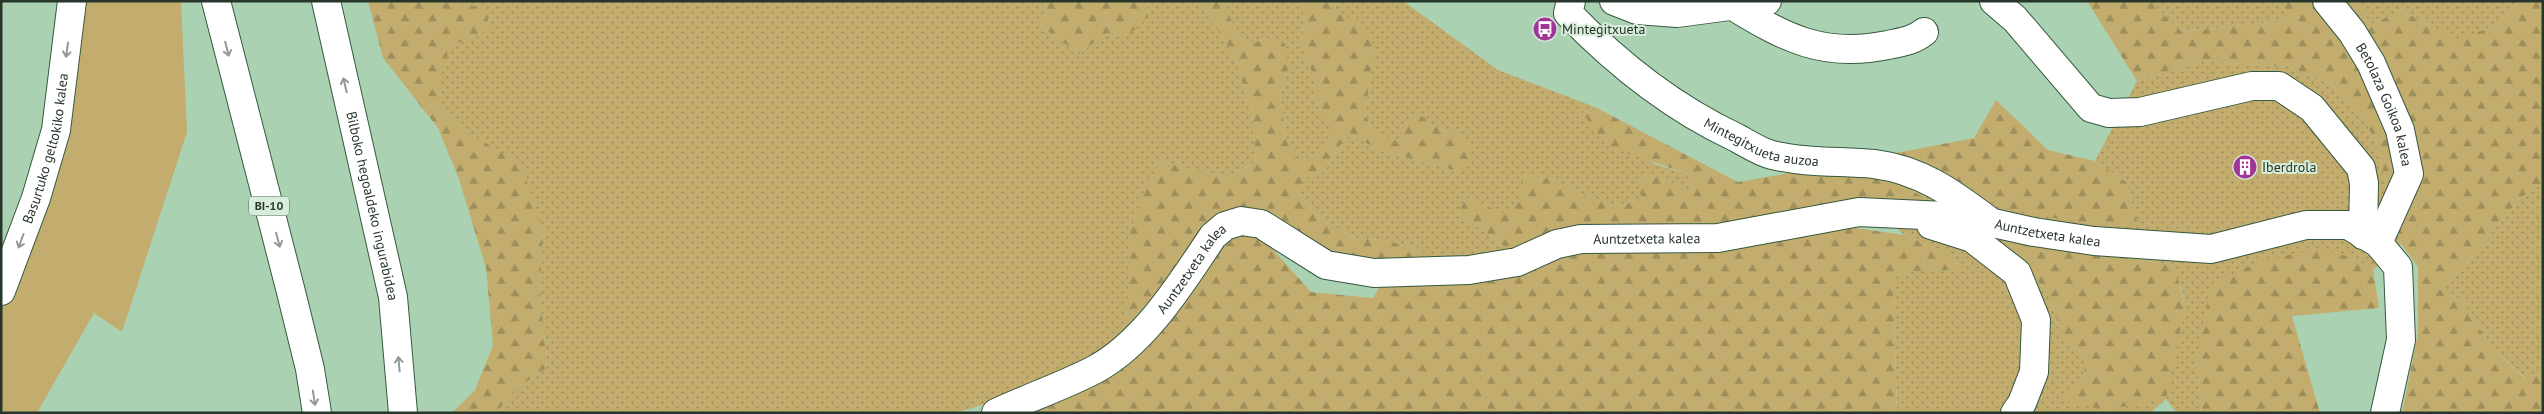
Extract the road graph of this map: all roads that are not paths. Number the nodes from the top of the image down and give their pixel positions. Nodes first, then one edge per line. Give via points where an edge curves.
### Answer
1 (72, 1) edge
2 (216, 1) edge
3 (326, 1) edge
4 (1571, 1) edge
5 (1614, 1) edge
6 (1767, 1) edge
7 (1994, 1) edge
8 (2327, 1) edge
9 (1733, 6) junction
10 (1924, 32) dead end
11 (1897, 213) junction
12 (1991, 222) junction
13 (2370, 239) junction
14 (1, 291) edge
15 (317, 413) edge
16 (403, 413) edge
17 (996, 413) edge
18 (2015, 413) edge
19 (2385, 413) edge

1 -> 14 main road, Basurtuko geltokiko kalea via 56,130 36,198
2 -> 15 main road, BI-10 via 310,369
16 -> 3 main road, Bilboko hegoaldeko ingurabidea via 393,297
4 - 12 main road, Mintegitxueta auzoa via 1568,12 1599,45 1662,95 1711,126 1771,154 1900,169 1944,187
5 - 9 main road via 1637,10 1677,13
6 - 9 main road
7 - 13 main road via 2016,19 2091,108 2109,114 2140,112 2252,86 2279,86 2312,108 2361,168
8 - 13 main road, Betolaza Goikoa kalea via 2371,63 2400,130 2409,174
9 - 10 main road via 1764,25 1802,42 1838,50 1877,47 1917,38
11 - 12 main road, Auntzetxeta kalea via 1966,217
11 - 17 main road, Auntzetxeta kalea via 1860,212 1718,238 1581,239 1557,244 1517,262 1479,268 1374,273 1326,266 1261,224 1241,221 1225,226 1214,236 1147,326 1122,350 1095,369
11 - 18 main road via 1972,238 2017,273 2036,320 2034,372
12 - 13 main road, Auntzetxeta kalea via 2094,242 2212,249 2306,225 2348,225
13 - 19 main road via 2398,267 2401,340

